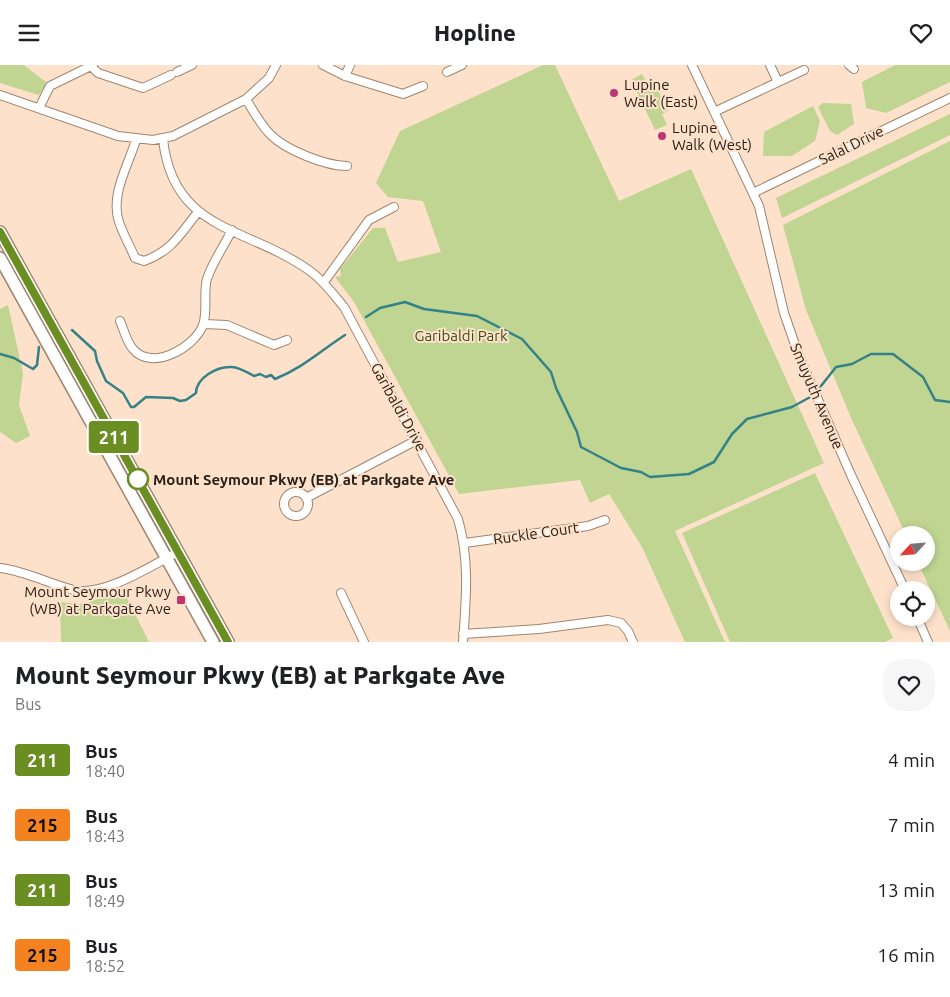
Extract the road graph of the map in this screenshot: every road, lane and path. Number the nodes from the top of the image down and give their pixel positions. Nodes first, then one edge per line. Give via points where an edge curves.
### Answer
1 (92, 65) edge
2 (192, 65) edge
3 (276, 65) edge
4 (323, 65) edge
5 (350, 65) edge
6 (460, 65) edge
7 (692, 65) edge
8 (770, 65) edge
9 (804, 69) dead end
10 (447, 72) dead end
11 (345, 75) junction
12 (778, 82) junction
13 (423, 86) dead end
14 (0, 95) edge
15 (950, 98) edge
16 (246, 99) junction
17 (39, 108) junction
18 (714, 112) junction
19 (163, 139) junction
20 (136, 140) junction
21 (348, 166) dead end
22 (753, 193) junction
23 (394, 207) dead end
24 (198, 212) junction
25 (232, 230) junction
26 (0, 231) edge
27 (13, 255) junction
28 (0, 257) edge
29 (324, 282) junction
30 (120, 321) dead end
31 (204, 325) junction
32 (287, 340) dead end
33 (417, 440) junction
34 (306, 498) dead end
35 (605, 520) dead end
36 (465, 543) junction
37 (178, 552) junction
38 (167, 557) junction
39 (0, 568) edge
40 (901, 581) edge
41 (341, 593) dead end
42 (921, 626) edge
43 (463, 638) edge
44 (213, 642) edge
45 (228, 642) edge
46 (364, 642) edge
47 (633, 642) edge
48 (928, 642) edge

1 - 2 street via 98,73 148,87
1 - 17 street via 50,87
3 - 16 street via 268,78
4 - 11 street
5 - 11 street
6 - 10 street
7 - 18 street, Smuyuth Avenue
8 - 12 street
9 - 12 street
11 - 13 street via 403,94
12 - 18 street
14 - 17 street
15 - 22 street, Salal Drive
16 - 19 street
16 - 21 street via 270,135 283,144 325,163
17 - 20 street
18 - 22 street, Smuyuth Avenue
19 - 20 street
19 - 24 street, Garibaldi Drive via 171,178
20 - 24 street via 116,207 135,258 144,261 158,256 173,245
22 - 40 street, Smuyuth Avenue via 769,243 784,313 799,356 857,491
23 - 29 street via 369,220
24 - 25 street, Garibaldi Drive
25 - 29 street, Garibaldi Drive via 301,265
25 - 31 street via 208,279
26 - 27 main road
27 - 28 main road
27 - 37 main road
28 - 38 main road
29 - 33 street, Garibaldi Drive via 344,307
30 - 31 street via 133,349 154,358 172,355 184,348
31 - 32 street via 227,325 274,345
33 - 34 street
33 - 36 street, Garibaldi Drive via 458,519
35 - 36 street, Ruckle Court via 588,526
36 - 43 street, Garibaldi Drive via 468,575
37 - 38 street
37 - 45 main road
38 - 39 street via 116,583 89,591 75,590
38 - 44 main road
41 - 46 street
42 - 48 street
43 - 47 street via 608,620 620,623

